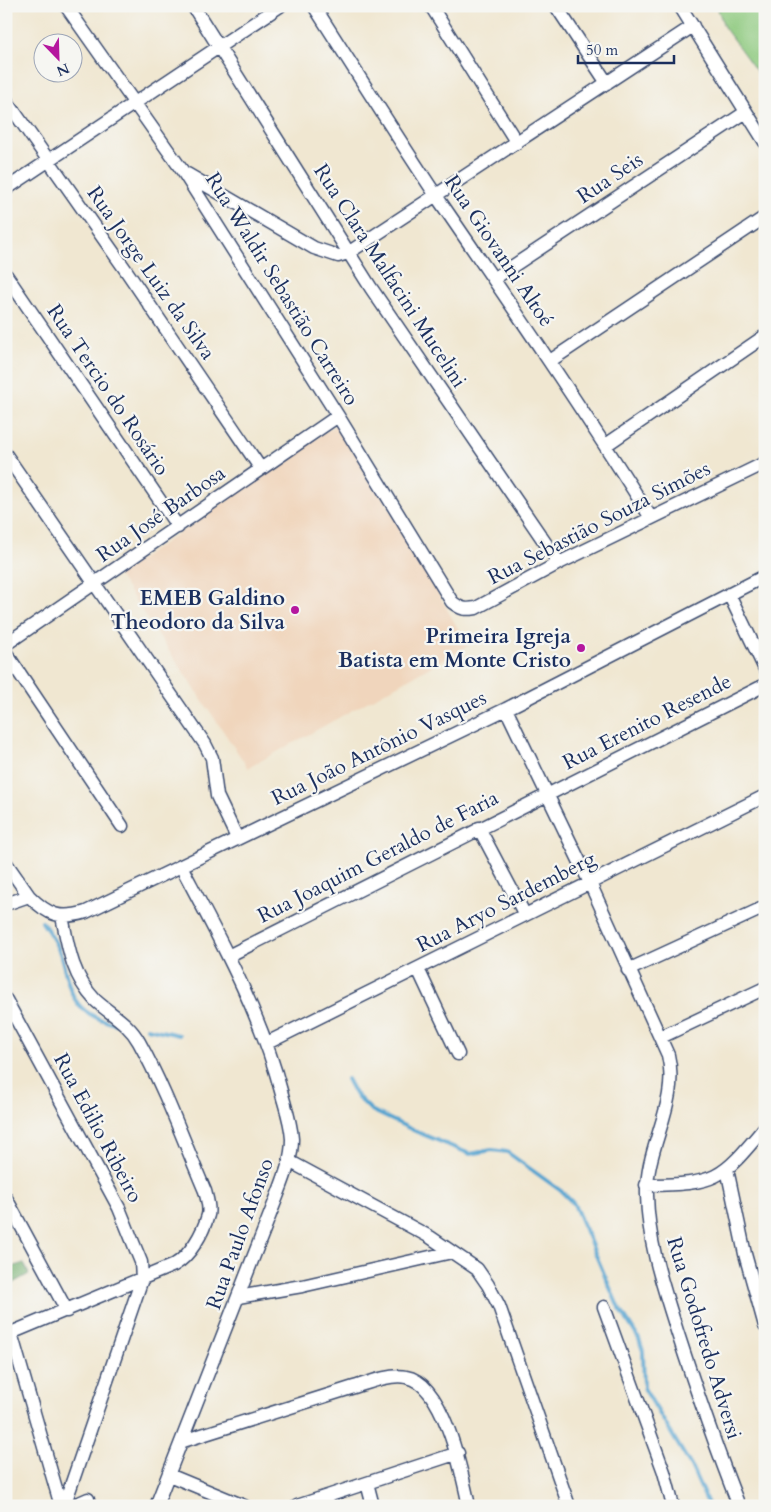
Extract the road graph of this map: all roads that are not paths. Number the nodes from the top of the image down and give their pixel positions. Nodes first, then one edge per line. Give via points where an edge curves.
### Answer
1 (66, 6) edge
2 (193, 6) edge
3 (280, 6) edge
4 (314, 6) edge
5 (431, 6) edge
6 (556, 6) edge
7 (680, 6) edge
8 (693, 26) junction
9 (220, 47) junction
10 (607, 83) junction
11 (6, 100) edge
12 (134, 104) junction
13 (746, 112) junction
14 (765, 142) edge
15 (517, 143) junction
16 (49, 160) junction
17 (184, 172) junction
18 (6, 189) edge
19 (437, 196) junction
20 (765, 217) edge
21 (348, 253) junction
22 (6, 275) edge
23 (495, 278) junction
24 (765, 336) edge
25 (550, 361) junction
26 (338, 416) junction
27 (606, 445) junction
28 (6, 455) edge
29 (765, 464) edge
30 (261, 469) junction
31 (651, 518) junction
32 (178, 527) junction
33 (559, 563) junction
34 (765, 576) edge
35 (96, 583) junction
36 (729, 594) junction
37 (452, 602) joint
38 (6, 644) edge
39 (6, 654) edge
40 (765, 669) edge
41 (765, 685) edge
42 (506, 709) junction
43 (547, 795) junction
44 (765, 796) edge
45 (122, 826) dead end
46 (479, 828) junction
47 (237, 838) junction
48 (6, 864) edge
49 (181, 866) junction
50 (589, 881) junction
51 (29, 896) junction
52 (6, 904) edge
53 (765, 907) edge
54 (525, 914) junction
55 (62, 916) junction
56 (228, 956) junction
57 (418, 969) junction
58 (628, 970) junction
59 (765, 988) edge
60 (6, 1000) edge
61 (661, 1037) junction
62 (266, 1043) junction
63 (458, 1054) dead end
64 (765, 1127) edge
65 (289, 1161) junction
66 (727, 1169) junction
67 (646, 1185) junction
68 (6, 1198) edge
69 (452, 1252) junction
70 (142, 1279) junction
71 (238, 1297) junction
72 (604, 1307) dead end
73 (67, 1311) junction
74 (765, 1326) edge
75 (9, 1334) edge
76 (183, 1441) junction
77 (458, 1453) junction
78 (169, 1475) junction
79 (368, 1483) junction
80 (88, 1500) dead end
81 (62, 1506) edge
82 (72, 1506) edge
83 (156, 1506) edge
84 (244, 1506) edge
85 (297, 1506) edge
86 (373, 1506) edge
87 (469, 1506) edge
88 (569, 1506) edge
89 (673, 1506) edge
90 (739, 1506) edge

1 - 12 street, Rua Waldir Sebastião Carreiro
2 - 9 street, Rua Clara Malfacini Mucelini
3 - 9 street
4 - 19 street, Rua Giovanni Altoé
5 - 15 street
6 - 10 street
7 - 8 street
8 - 10 street
8 - 13 street
9 - 12 street
9 - 21 street, Rua Clara Malfacini Mucelini
10 - 15 street
11 - 16 street, Rua Jorge Luiz da Silva
12 - 16 street
12 - 17 street, Rua Waldir Sebastião Carreiro
13 - 14 street
13 - 23 street, Rua Seis
15 - 19 street
16 - 18 street
16 - 30 street, Rua Jorge Luiz da Silva
17 - 21 street via 314,248 338,256
17 - 26 street, Rua Waldir Sebastião Carreiro
19 - 21 street
19 - 23 street, Rua Giovanni Altoé
20 - 25 street
21 - 33 street, Rua Clara Malfacini Mucelini
22 - 32 street, Rua Tercio do Rosário
23 - 25 street, Rua Giovanni Altoé
24 - 27 street
25 - 27 street, Rua Giovanni Altoé
26 - 30 street, Rua José Barbosa
26 - 37 street, Rua Waldir Sebastião Carreiro
27 - 31 street, Rua Giovanni Altoé
28 - 35 street
29 - 31 street, Rua Sebastião Souza Simões
30 - 32 street, Rua José Barbosa
31 - 33 street, Rua Sebastião Souza Simões
32 - 35 street, Rua José Barbosa
33 - 37 street, Rua Sebastião Souza Simões via 476,608 466,610
34 - 36 street, Rua João Antônio Vasques
35 - 38 street, Rua José Barbosa
35 - 47 street via 205,744 212,758 217,796
36 - 40 street
36 - 42 street, Rua João Antônio Vasques
39 - 45 street
41 - 43 street, Rua Erenito Resende
42 - 43 street, Rua Godofredo Adversi
42 - 47 street, Rua João Antônio Vasques
43 - 46 street, Rua Joaquim Geraldo de Faria
43 - 50 street, Rua Godofredo Adversi
44 - 50 street, Rua Aryo Sardemberg
46 - 54 street
46 - 56 street, Rua Joaquim Geraldo de Faria
47 - 49 street, Rua João Antônio Vasques
48 - 51 street
49 - 55 street, Rua João Antônio Vasques via 91,910
49 - 56 street, Rua Paulo Afonso
50 - 54 street, Rua Aryo Sardemberg
50 - 58 street, Rua Godofredo Adversi
51 - 52 street
51 - 55 street via 44,911
53 - 58 street
54 - 57 street, Rua Aryo Sardemberg
55 - 70 street via 74,968 96,1000 136,1036 209,1204 208,1215 196,1240 181,1261
56 - 62 street, Rua Paulo Afonso
57 - 62 street, Rua Aryo Sardemberg
57 - 63 street
58 - 61 street, Rua Godofredo Adversi
59 - 61 street
60 - 70 street, Rua Edilio Ribeiro via 120,1208 141,1262
61 - 67 street, Rua Godofredo Adversi via 671,1069 671,1088
62 - 65 street, Rua Paulo Afonso via 290,1123
64 - 66 street
65 - 69 street
65 - 71 street, Rua Paulo Afonso
66 - 67 street via 703,1182
66 - 74 street via 745,1254
67 - 90 street, Rua Godofredo Adversi via 657,1268 696,1390
68 - 73 street
69 - 71 street
69 - 88 street via 477,1269 499,1306
70 - 73 street
70 - 81 street
71 - 76 street, Rua Paulo Afonso
72 - 89 street via 664,1472
73 - 75 street
75 - 81 street
76 - 77 street via 354,1386 406,1376 421,1382 431,1393
76 - 78 street, Rua Paulo Afonso
77 - 79 street
77 - 87 street
78 - 83 street, Rua Paulo Afonso
78 - 84 street
79 - 85 street
79 - 86 street
80 - 82 street

